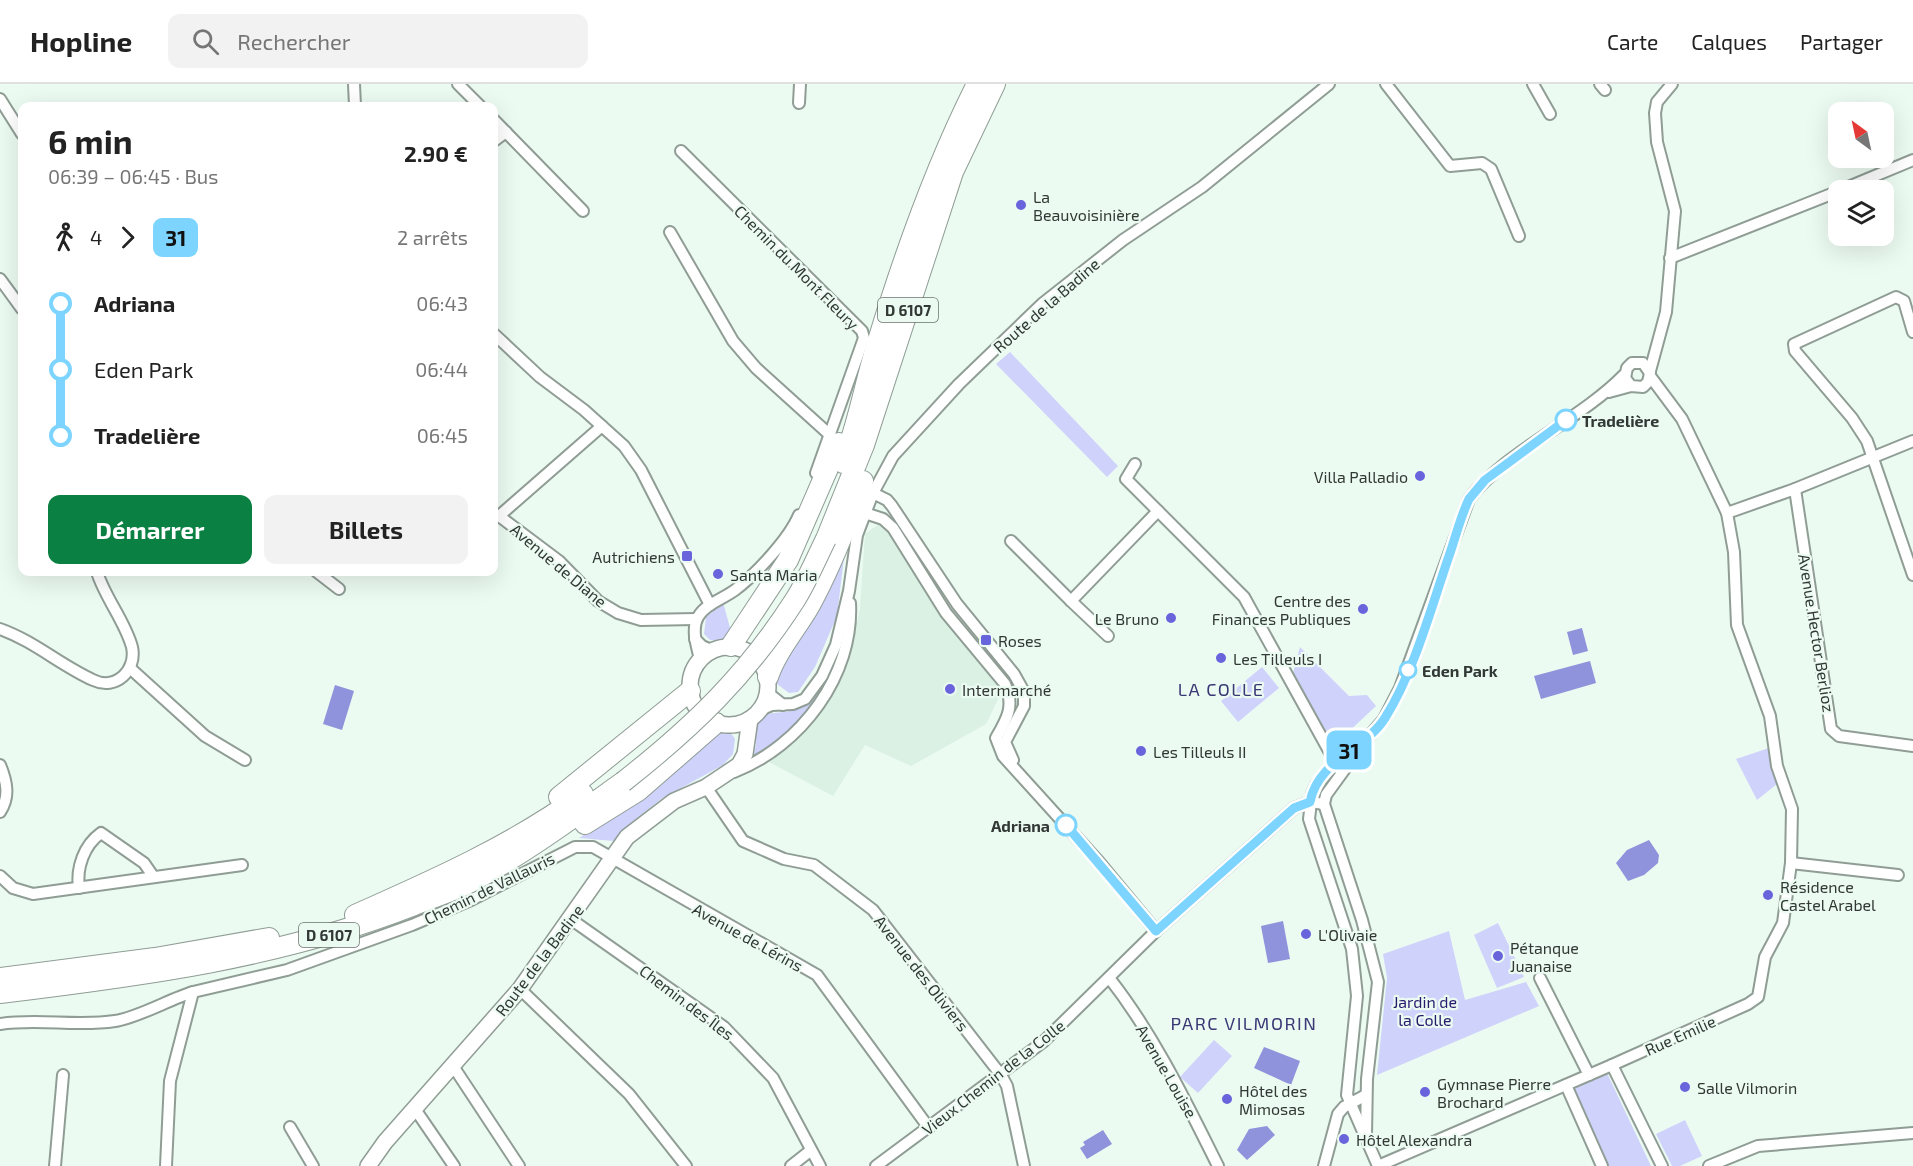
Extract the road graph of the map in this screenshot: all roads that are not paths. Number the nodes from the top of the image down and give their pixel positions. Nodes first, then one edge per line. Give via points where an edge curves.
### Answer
1 (354, 84) edge
2 (458, 84) edge
3 (800, 84) edge
4 (977, 84) edge
5 (995, 84) edge
6 (1329, 84) edge
7 (1386, 84) edge
8 (1533, 84) edge
9 (1672, 84) edge
10 (0, 99) edge
11 (355, 102) edge
12 (476, 102) edge
13 (799, 103) dead end
14 (1550, 114) dead end
15 (498, 124) edge
16 (18, 128) edge
17 (506, 132) junction
18 (498, 138) edge
19 (681, 151) dead end
20 (1913, 160) edge
21 (1866, 180) edge
22 (1828, 196) edge
23 (583, 211) dead end
24 (669, 232) dead end
25 (1519, 236) dead end
26 (1670, 258) junction
27 (0, 279) edge
28 (18, 304) edge
29 (1913, 332) edge
30 (498, 338) edge
31 (876, 345) junction
32 (897, 346) junction
33 (1648, 370) junction
34 (1624, 375) junction
35 (1637, 387) junction
36 (1614, 388) junction
37 (1666, 396) junction
38 (602, 426) junction
39 (830, 435) junction
40 (1913, 441) edge
41 (1874, 455) junction
42 (1135, 464) dead end
43 (1795, 489) junction
44 (873, 493) junction
45 (1158, 512) junction
46 (865, 513) junction
47 (1727, 513) junction
48 (498, 514) edge
49 (498, 517) edge
50 (821, 537) junction
51 (1011, 541) dead end
52 (1913, 574) edge
53 (99, 576) edge
54 (322, 576) edge
55 (339, 589) dead end
56 (849, 591) junction
57 (1071, 601) junction
58 (957, 604) junction
59 (710, 605) junction
60 (946, 613) junction
61 (696, 619) junction
62 (0, 629) edge
63 (1108, 636) dead end
64 (731, 646) junction
65 (705, 655) junction
66 (131, 669) junction
67 (768, 685) junction
68 (690, 691) junction
69 (783, 705) junction
70 (755, 715) junction
71 (725, 724) junction
72 (746, 740) junction
73 (1366, 740) junction
74 (1913, 747) edge
75 (245, 760) dead end
76 (1336, 762) junction
77 (0, 765) edge
78 (1345, 770) junction
79 (1019, 771) junction
80 (725, 775) junction
81 (706, 787) junction
82 (1310, 802) junction
83 (1324, 804) junction
84 (0, 812) edge
85 (610, 859) junction
86 (1791, 863) junction
87 (242, 865) dead end
88 (466, 875) junction
89 (1898, 875) dead end
90 (0, 876) edge
91 (153, 876) junction
92 (79, 888) junction
93 (572, 920) junction
94 (1156, 931) junction
95 (1371, 957) junction
96 (1353, 961) junction
97 (0, 978) edge
98 (1540, 978) dead end
99 (1110, 979) junction
100 (520, 989) junction
101 (193, 992) junction
102 (0, 993) edge
103 (0, 1024) edge
104 (1612, 1065) junction
105 (453, 1066) junction
106 (1001, 1075) junction
107 (1589, 1075) junction
108 (63, 1076) dead end
109 (1348, 1076) junction
110 (1367, 1078) junction
111 (1566, 1085) junction
112 (1366, 1095) junction
113 (1351, 1104) junction
114 (415, 1109) junction
115 (290, 1127) dead end
116 (929, 1128) junction
117 (1913, 1133) edge
118 (1366, 1135) junction
119 (810, 1151) junction
120 (891, 1162) edge
121 (55, 1166) edge
122 (166, 1166) edge
123 (313, 1166) edge
124 (368, 1166) edge
125 (454, 1166) edge
126 (519, 1166) edge
127 (686, 1166) edge
128 (791, 1166) edge
129 (820, 1166) edge
130 (876, 1166) edge
131 (1024, 1166) edge
132 (1218, 1166) edge
133 (1324, 1166) edge
134 (1378, 1166) edge
135 (1602, 1166) edge
136 (1662, 1166) edge
137 (1709, 1166) edge

1 - 11 street
2 - 12 street
3 - 13 street
4 - 31 highway, D 6107 via 938,167
5 - 32 highway, D 6107 via 953,172
6 - 44 street, Route de la Badine via 1202,186 1123,240 1042,304 958,384 893,456
7 - 25 street via 1450,166 1482,162 1491,169
8 - 14 street
9 - 26 street via 1657,102 1655,113 1657,142 1673,199
10 - 16 street
15 - 17 street
17 - 18 street
17 - 23 street
19 - 39 street, Chemin du Mont Fleury via 861,331 864,338
20 - 21 street
22 - 26 street
24 - 39 street via 733,340 756,368
26 - 33 street via 1666,312
27 - 28 street
29 - 41 street via 1904,301 1896,297 1794,344 1795,351 1852,418
30 - 38 street
31 - 50 highway, D 6107
31 - 64 highway via 834,456 788,560
32 - 50 highway, D 6107 via 864,445
32 - 67 highway via 885,413 851,517 814,597 772,663
33 - 34 street via 1629,365
33 - 35 street
33 - 37 street
34 - 35 street
34 - 36 street
35 - 36 street
35 - 37 street
36 - 73 street via 1485,480 1469,499 1400,688 1384,719
37 - 47 street via 1703,458
38 - 48 street
38 - 59 street via 624,446 641,470
39 - 59 street via 796,521 736,589
40 - 41 street
41 - 43 street
41 - 52 street
42 - 45 street via 1126,478
43 - 47 street
43 - 74 street, Avenue Hector Berlioz via 1831,729 1839,736
44 - 46 street, Route de la Badine
44 - 58 street via 892,506
45 - 57 street
45 - 76 street via 1244,597
46 - 56 street, Route de la Badine via 857,534
46 - 60 street via 883,519 893,528
47 - 86 street via 1734,552 1737,625 1770,717 1777,766 1792,809
49 - 61 street, Avenue de Diane via 559,561 598,601 618,613 641,620
50 - 88 highway, D 6107 via 742,654 619,777 561,810
51 - 57 street
53 - 66 street via 131,644
54 - 55 street
56 - 69 street, Route de la Badine via 836,645 822,676 805,699
56 - 80 street, Route de la Badine via 851,626 827,692 789,738 756,762
57 - 63 street
58 - 60 street
58 - 79 street via 1024,692 1024,705 1005,742
59 - 61 street
60 - 79 street via 1005,684 1010,713 996,738 997,746
61 - 65 street via 695,638
62 - 66 street via 32,642 95,681 110,682
64 - 65 street
64 - 67 street via 755,655 763,665
65 - 68 street via 693,668
66 - 75 street via 205,736
67 - 69 street
67 - 70 street
68 - 71 street via 698,710
68 - 88 highway
69 - 70 street, Route de la Badine via 772,705
70 - 71 street
70 - 72 street, Route de la Badine
71 - 72 street
71 - 88 highway via 638,791 576,830
72 - 80 street, Route de la Badine via 739,765
73 - 76 street
73 - 78 street
76 - 78 street
76 - 82 street via 1316,785
77 - 84 street via 7,787 6,803
78 - 83 street via 1326,795
79 - 94 street
80 - 81 street, Route de la Badine
81 - 85 street, Route de la Badine via 674,801 646,820
81 - 106 street, Avenue des Oliviers via 743,841 784,860 814,864 873,910
82 - 83 street
82 - 94 street, Vieux Chemin de la Colle via 1294,808
82 - 96 street via 1309,819 1345,925
83 - 95 street
85 - 93 street, Route de la Badine
85 - 101 street, Chemin de Vallauris via 593,847 574,847 471,900 412,925 287,970
85 - 116 street, Avenue de Lérins via 817,975
86 - 89 street
86 - 104 street, Rue Emilie via 1784,923 1765,957 1758,997
87 - 91 street
88 - 97 highway, D 6107 via 353,916 279,936 155,958
88 - 102 highway, D 6107 via 358,927 281,949 156,974
90 - 92 street via 13,888 33,894
91 - 92 street
91 - 92 street via 144,863 101,833 91,840 77,873
93 - 100 street, Route de la Badine
93 - 119 street, Chemin des Îles via 724,1027 773,1078
94 - 99 street, Vieux Chemin de la Colle
95 - 96 street
95 - 110 street via 1378,982
96 - 109 street via 1357,996
98 - 107 street
99 - 106 street, Vieux Chemin de la Colle
99 - 132 street, Avenue Louise via 1175,1082
100 - 105 street, Route de la Badine
100 - 127 street via 629,1094
101 - 103 street, Chemin de Vallauris via 118,1021
101 - 122 street via 170,1081
104 - 107 street, Rue Emilie
104 - 136 street
105 - 114 street, Route de la Badine
105 - 126 street
106 - 116 street, Vieux Chemin de la Colle
106 - 131 street, Avenue des Oliviers via 1007,1086
107 - 111 street, Rue Emilie
108 - 121 street
109 - 110 street
109 - 113 street via 1347,1095
110 - 112 street
111 - 134 street
111 - 135 street
112 - 113 street
112 - 118 street
113 - 118 street
113 - 133 street via 1338,1114
114 - 124 street, Route de la Badine
114 - 125 street
115 - 123 street
116 - 120 street, Vieux Chemin de la Colle
117 - 137 street via 1758,1146
118 - 134 street
119 - 128 street
119 - 129 street, Chemin des Îles
120 - 130 street, Vieux Chemin de la Colle

